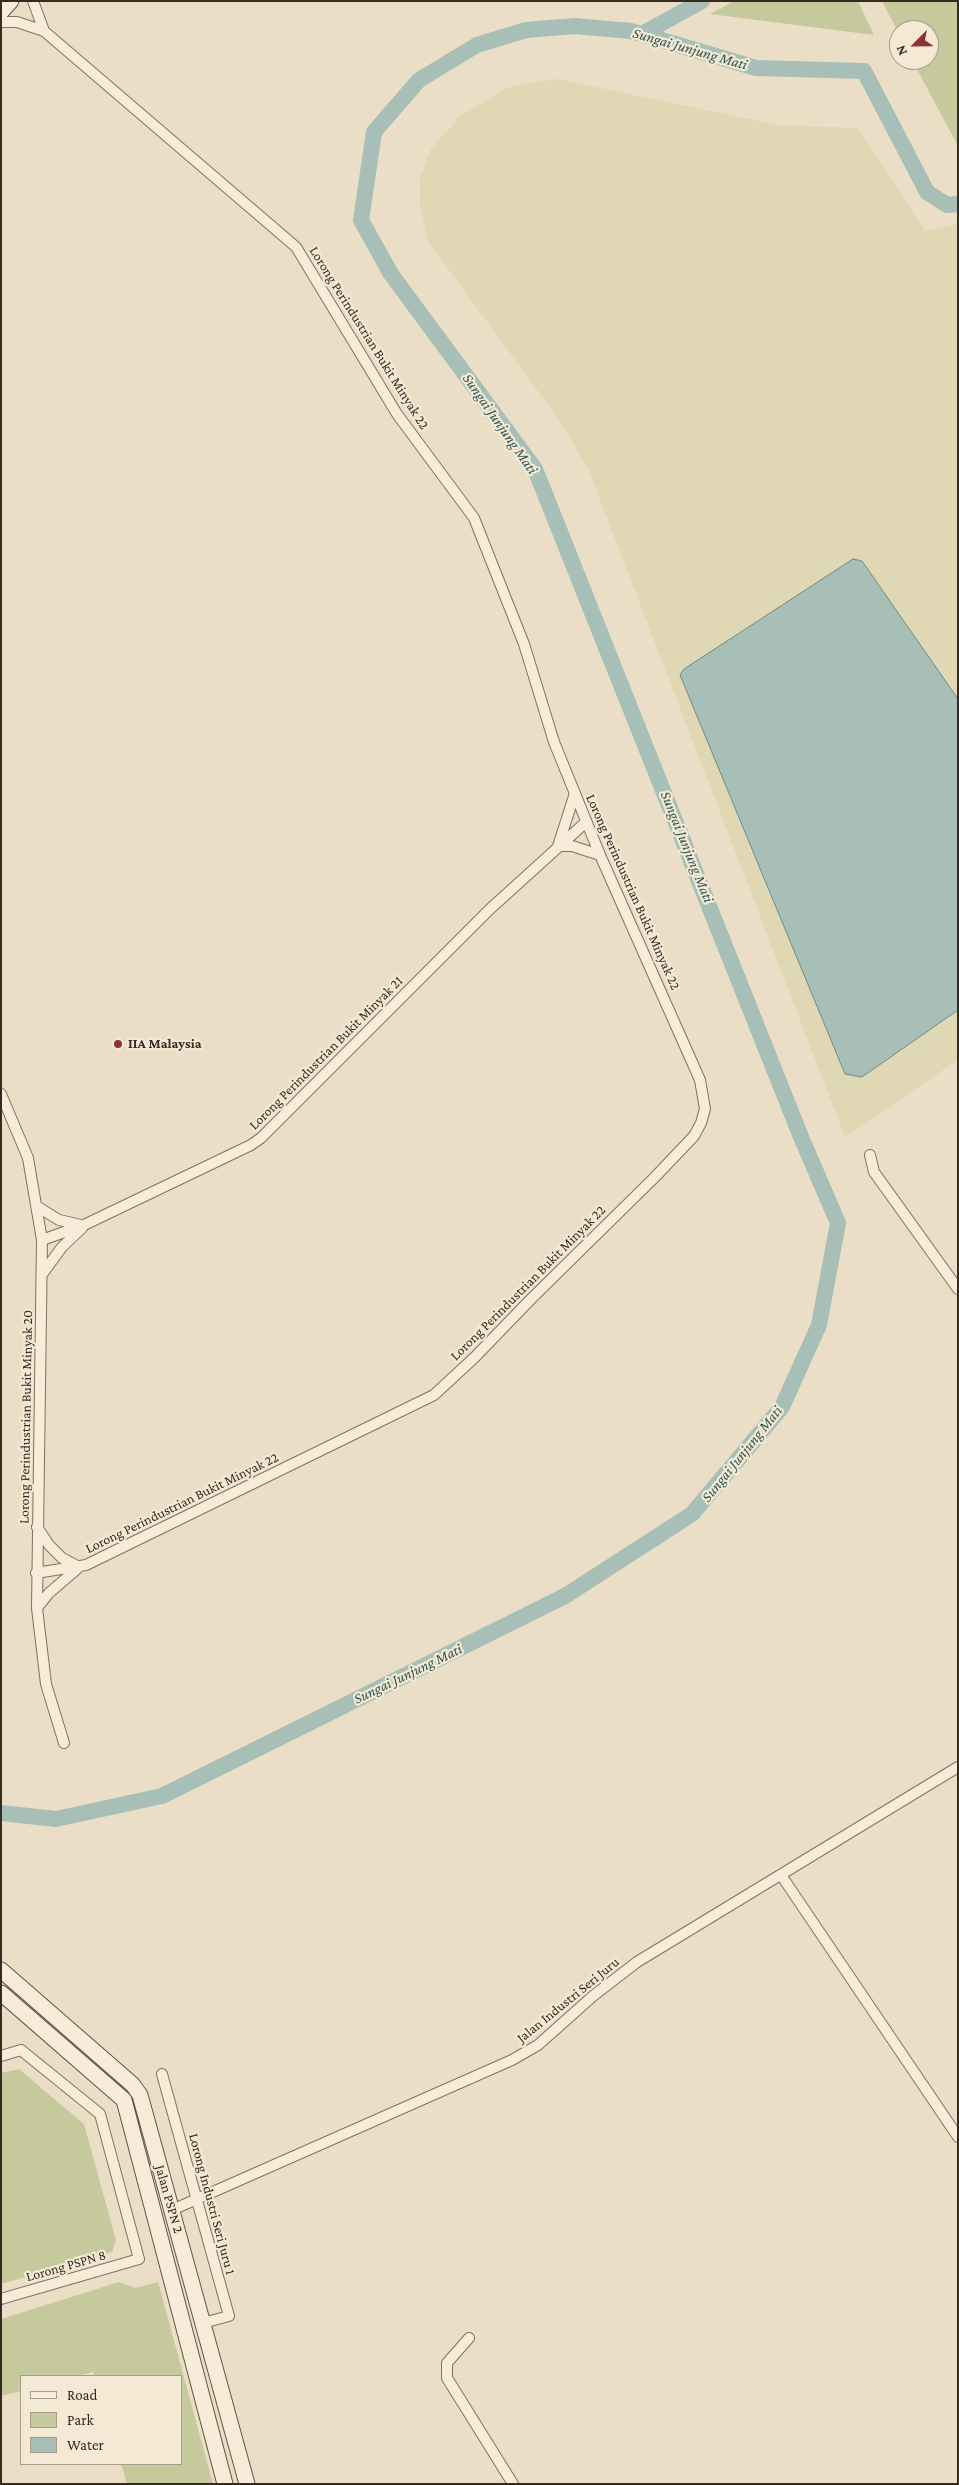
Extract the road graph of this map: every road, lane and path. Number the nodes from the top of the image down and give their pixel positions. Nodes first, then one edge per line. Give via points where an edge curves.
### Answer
1 (11, 1) edge
2 (33, 1) edge
3 (1, 12) edge
4 (1, 22) edge
5 (44, 31) junction
6 (574, 793) junction
7 (586, 822) junction
8 (558, 846) junction
9 (600, 855) junction
10 (1, 1094) edge
11 (870, 1155) dead end
12 (38, 1207) junction
13 (84, 1225) junction
14 (42, 1240) junction
15 (43, 1273) junction
16 (958, 1289) edge
17 (37, 1526) junction
18 (79, 1567) junction
19 (36, 1573) junction
20 (37, 1608) junction
21 (64, 1743) dead end
22 (958, 1767) edge
23 (781, 1875) junction
24 (1, 1970) edge
25 (1, 1992) edge
26 (1, 2056) edge
27 (162, 2074) dead end
28 (958, 2137) edge
29 (197, 2200) junction
30 (172, 2210) junction
31 (1, 2299) edge
32 (203, 2323) junction
33 (469, 2338) dead end
34 (225, 2484) edge
35 (247, 2484) edge
36 (513, 2484) edge

1 - 3 street
2 - 5 street
4 - 5 street via 17,22
5 - 6 street, Lorong Perindustrian Bukit Minyak 22 via 296,247 397,414 474,518 524,644 554,742
6 - 7 street, Lorong Perindustrian Bukit Minyak 22
6 - 8 street
7 - 8 street, Lorong Perindustrian Bukit Minyak 21
7 - 9 street, Lorong Perindustrian Bukit Minyak 22
8 - 9 street via 580,848
8 - 13 street, Lorong Perindustrian Bukit Minyak 21 via 466,932 262,1138
9 - 18 street, Lorong Perindustrian Bukit Minyak 22 via 700,1080 705,1109 694,1136 434,1395
10 - 12 street, Lorong Perindustrian Bukit Minyak 20 via 28,1158
11 - 16 street via 874,1172
12 - 13 street via 59,1220
12 - 14 street, Lorong Perindustrian Bukit Minyak 20
13 - 14 street, Lorong Perindustrian Bukit Minyak 21
13 - 15 street
14 - 15 street, Lorong Perindustrian Bukit Minyak 20
15 - 17 street, Lorong Perindustrian Bukit Minyak 20
17 - 18 street via 62,1558
17 - 19 street, Lorong Perindustrian Bukit Minyak 20
18 - 19 street, Lorong Perindustrian Bukit Minyak 22
18 - 20 street
19 - 20 street, Lorong Perindustrian Bukit Minyak 20
20 - 21 street, Lorong Perindustrian Bukit Minyak 20 via 46,1684
22 - 23 street, Jalan Industri Seri Juru
23 - 28 street
23 - 29 street, Jalan Industri Seri Juru via 637,1962 538,2045 512,2060
24 - 30 street, Jalan PSPN 2 via 134,2085 140,2096
25 - 34 street, Jalan PSPN 2 via 124,2100
26 - 31 street, Lorong PSPN 8 via 21,2050 100,2114 139,2259
27 - 29 street, Lorong Industri Seri Juru 1
29 - 30 street, Jalan Industri Seri Juru
29 - 32 street, Lorong Industri Seri Juru 1 via 229,2316
30 - 32 street, Jalan PSPN 2
32 - 35 street, Jalan PSPN 2
33 - 36 street via 447,2363 447,2378

